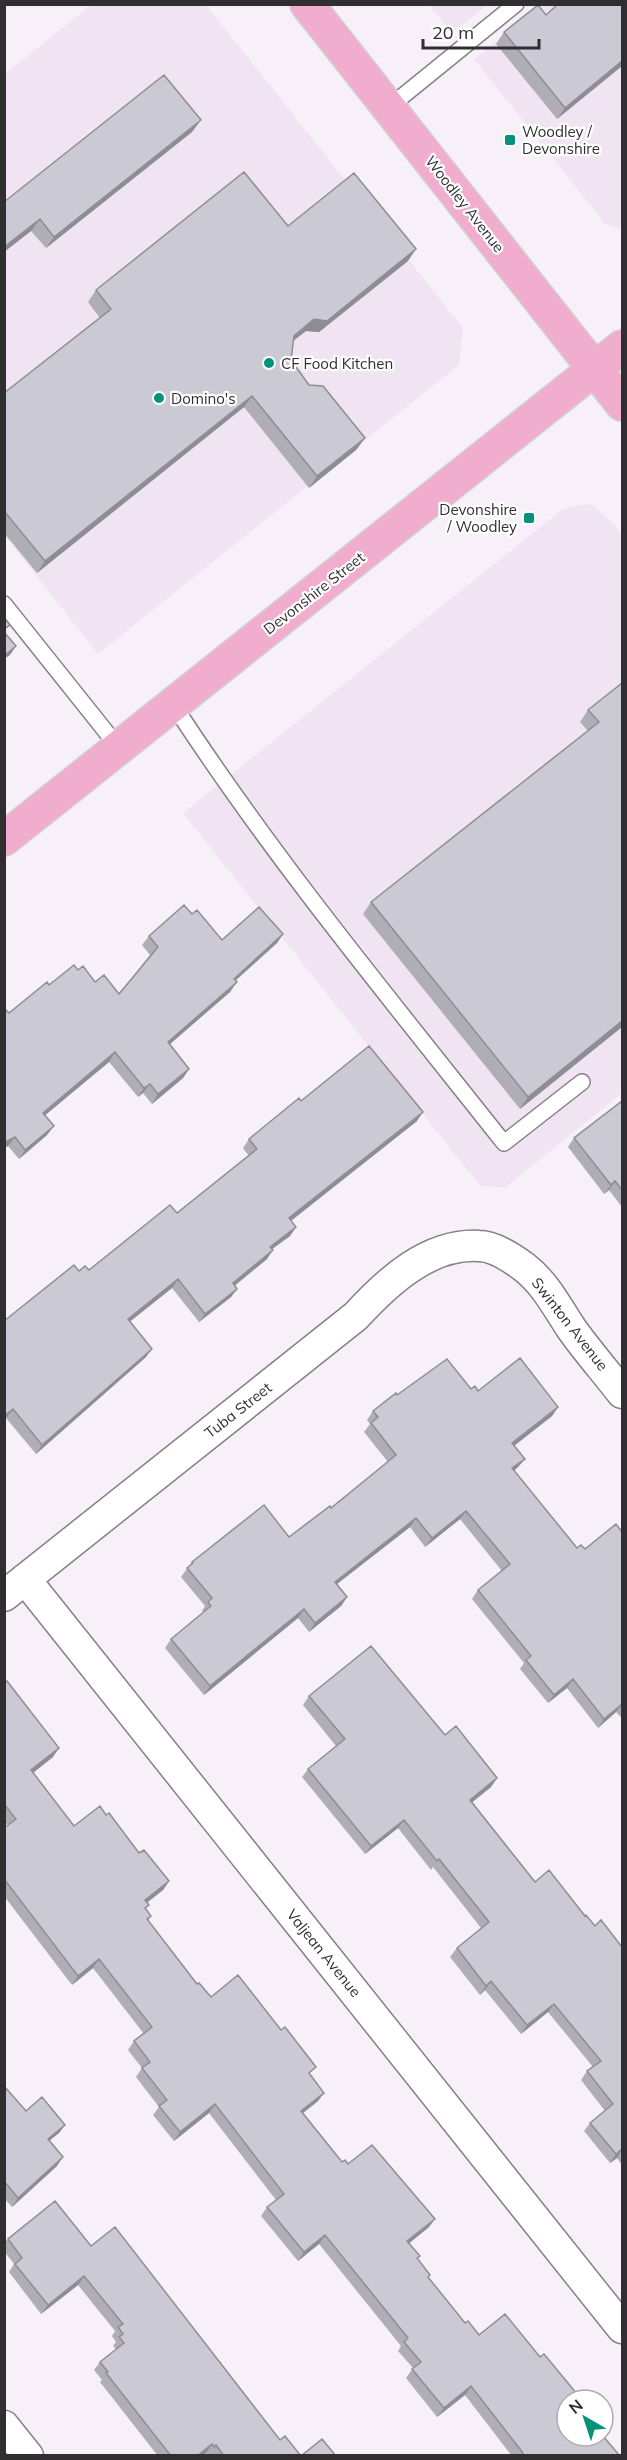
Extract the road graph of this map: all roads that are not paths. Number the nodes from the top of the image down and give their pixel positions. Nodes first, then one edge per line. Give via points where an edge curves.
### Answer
1 (307, 4) edge
2 (516, 4) edge
3 (388, 108) junction
4 (622, 347) edge
5 (594, 369) junction
6 (622, 404) edge
7 (4, 604) edge
8 (172, 704) junction
9 (119, 748) junction
10 (4, 839) edge
11 (582, 1082) dead end
12 (480, 1245) joint
13 (622, 1393) edge
14 (15, 1587) edge
15 (622, 2328) edge
16 (4, 2426) edge
17 (28, 2456) edge

1 - 3 main road, Woodley Avenue
2 - 3 lane
3 - 5 main road, Woodley Avenue
4 - 5 main road, Devonshire Street
5 - 6 main road, Woodley Avenue
5 - 8 main road, Devonshire Street
7 - 9 lane
8 - 9 main road, Devonshire Street
8 - 11 lane via 313,904 504,1143
9 - 10 main road, Devonshire Street
12 - 13 street, Swinton Avenue via 525,1268 550,1294 572,1330
12 - 14 street, Tuba Street via 450,1250 415,1263 378,1291 356,1316
14 - 15 street, Valjean Avenue
16 - 17 street

